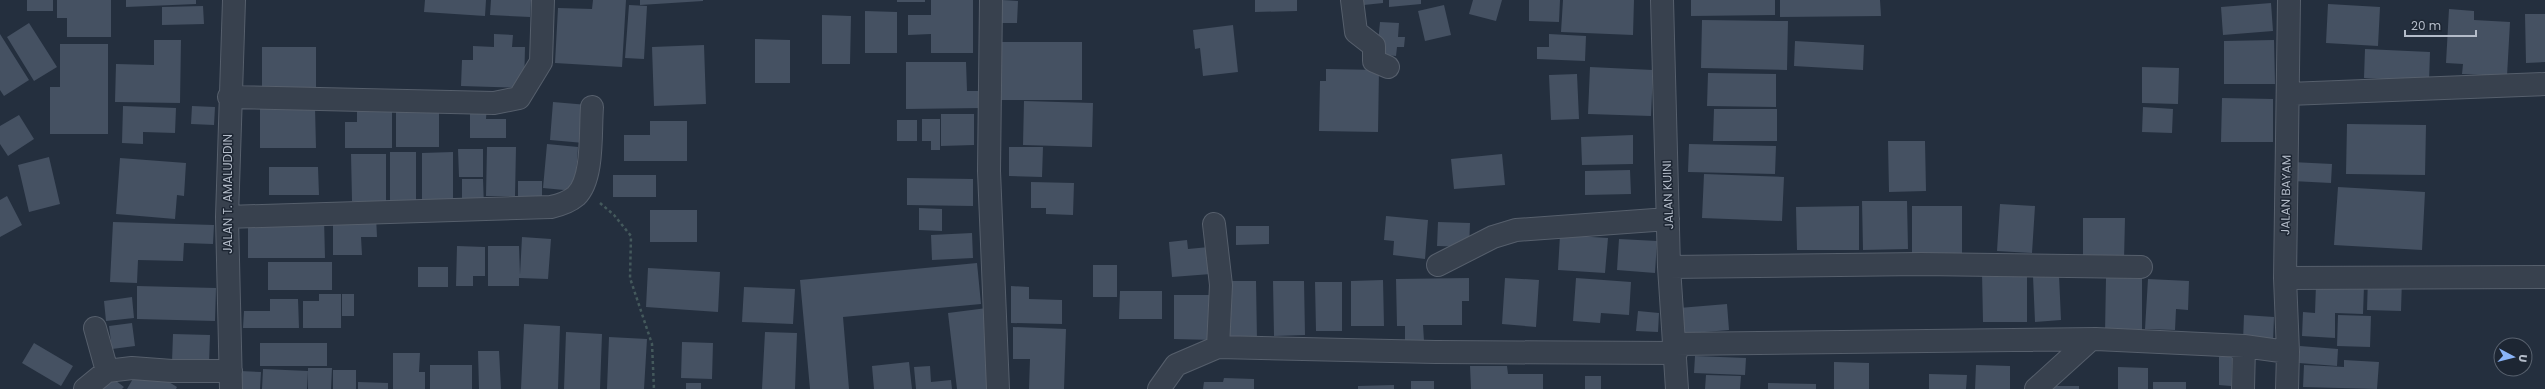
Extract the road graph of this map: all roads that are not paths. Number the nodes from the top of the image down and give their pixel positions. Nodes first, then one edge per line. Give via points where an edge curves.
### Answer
1 (234, 0) edge
2 (543, 0) edge
3 (991, 0) edge
4 (1352, 0) edge
5 (1662, 0) edge
6 (2289, 0) edge
7 (1388, 67) dead end
8 (2545, 84) edge
9 (2288, 94) junction
10 (229, 97) junction
11 (592, 107) dead end
12 (227, 217) junction
13 (1668, 219) junction
14 (1214, 224) dead end
15 (1438, 265) dead end
16 (1669, 267) junction
17 (2141, 267) dead end
18 (2545, 277) edge
19 (2285, 278) junction
20 (95, 328) dead end
21 (2090, 340) junction
22 (2244, 346) junction
23 (1218, 347) junction
24 (1676, 348) junction
25 (2288, 352) junction
26 (107, 371) junction
27 (231, 380) edge
28 (85, 389) edge
29 (998, 389) edge
30 (1159, 389) edge
31 (1677, 389) edge
32 (2036, 389) edge
33 (2243, 389) edge
34 (2287, 389) edge

1 - 10 street, JALAN T. AMALUDDIN
2 - 10 street via 541,62 519,98 494,103
3 - 29 street via 989,171
4 - 7 street via 1356,32 1374,46 1374,61
5 - 13 street, JALAN KUINI
6 - 9 street, JALAN BAYAM
8 - 9 street
9 - 19 street, JALAN BAYAM
10 - 12 street, JALAN T. AMALUDDIN
11 - 12 street via 588,175 583,188 575,197 551,207
12 - 27 street, JALAN T. AMALUDDIN
13 - 15 street via 1516,230 1493,237
13 - 16 street, JALAN KUINI
14 - 23 street via 1221,285
16 - 17 street via 1921,264
16 - 24 street, JALAN KUINI
18 - 19 street
19 - 25 street, JALAN BAYAM
20 - 26 street
21 - 22 street
21 - 24 street
21 - 32 street
22 - 25 street
22 - 33 street
23 - 24 street via 1443,352
23 - 30 street via 1176,364
24 - 31 street, JALAN KUINI
25 - 34 street, JALAN BAYAM
26 - 27 street via 132,368
26 - 28 street

